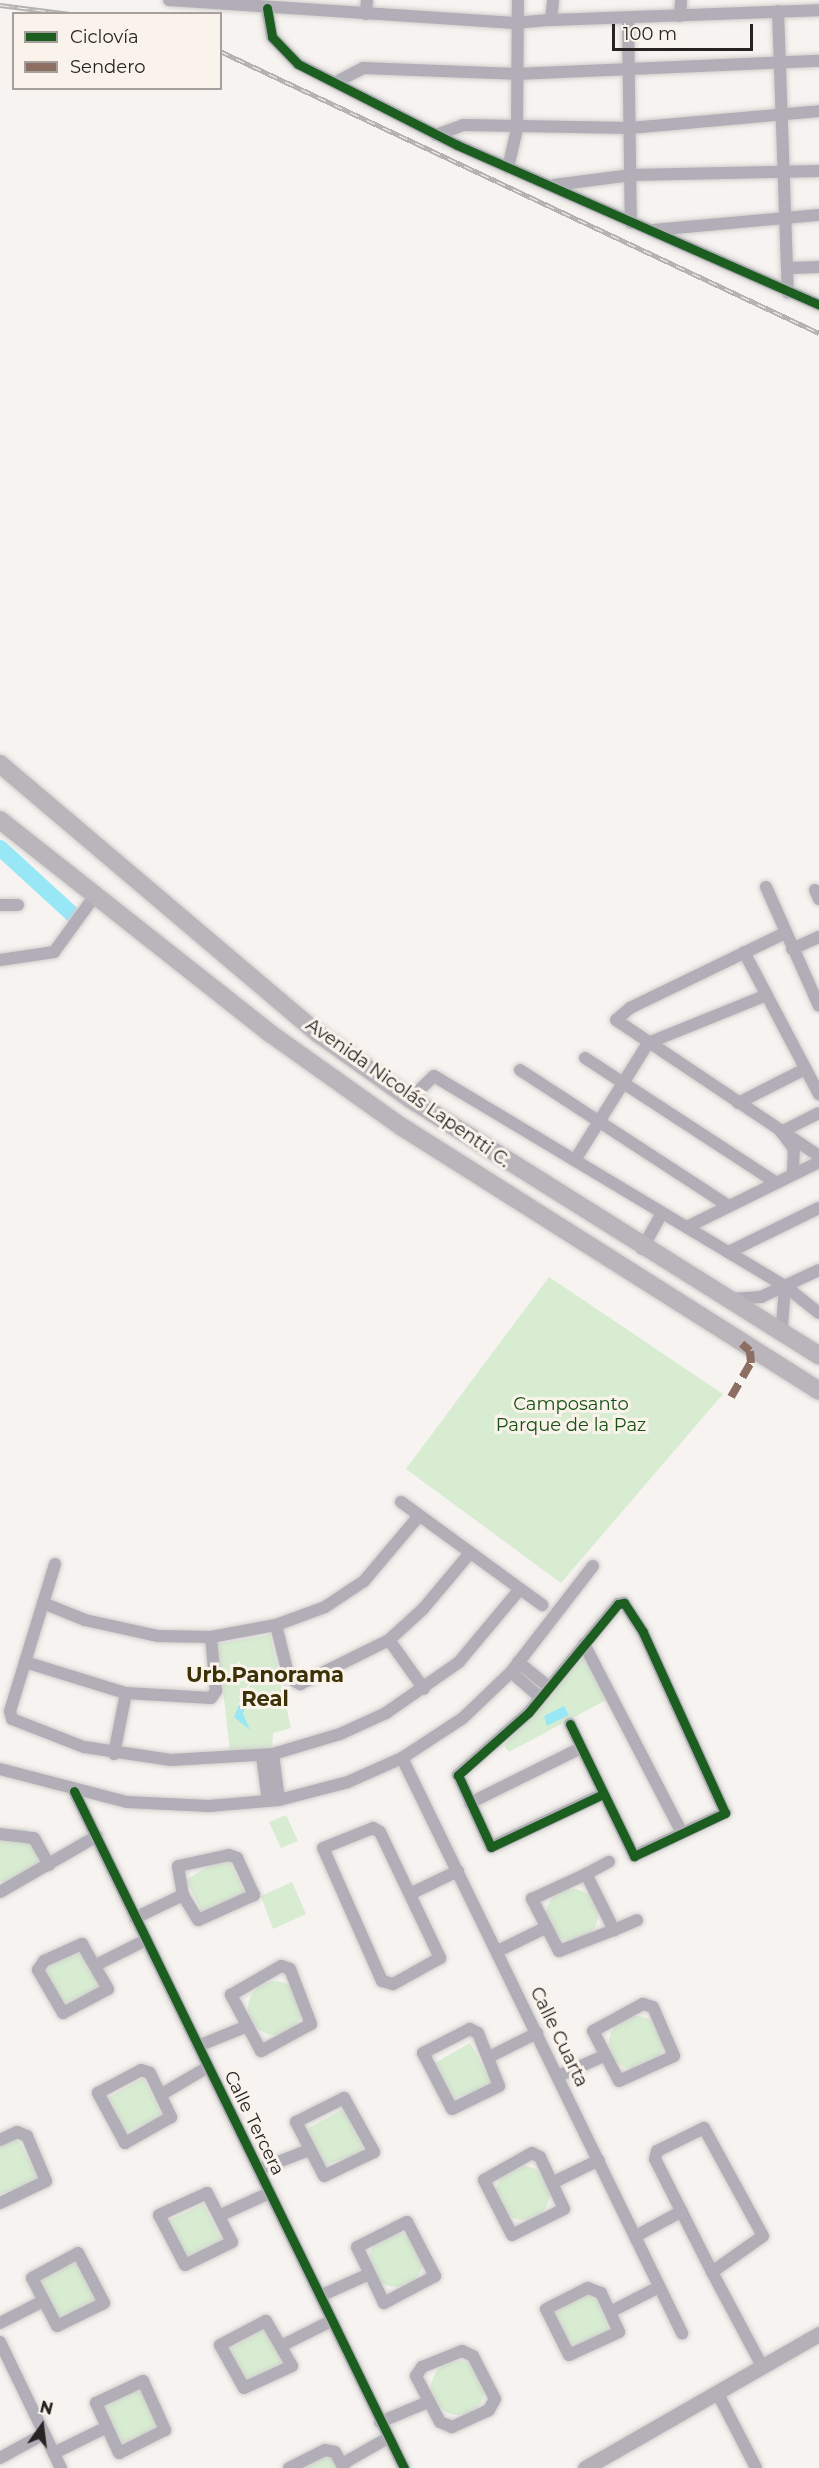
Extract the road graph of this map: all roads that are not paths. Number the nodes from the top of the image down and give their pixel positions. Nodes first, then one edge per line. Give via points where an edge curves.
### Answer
1 (169, 0) edge
2 (367, 0) edge
3 (518, 0) edge
4 (553, 0) edge
5 (681, 0) edge
6 (209, 2) edge
7 (267, 8) junction
8 (819, 10) edge
9 (778, 11) junction
10 (366, 14) junction
11 (681, 16) junction
12 (551, 20) junction
13 (628, 20) junction
14 (514, 22) junction
15 (819, 61) edge
16 (781, 63) junction
17 (629, 70) junction
18 (516, 74) junction
19 (336, 82) junction
20 (819, 111) edge
21 (783, 112) junction
22 (630, 128) junction
23 (517, 130) junction
24 (436, 135) junction
25 (508, 168) junction
26 (819, 171) edge
27 (785, 172) junction
28 (631, 175) junction
29 (551, 185) junction
30 (819, 214) edge
31 (787, 216) junction
32 (631, 223) junction
33 (651, 231) junction
34 (819, 267) edge
35 (791, 268) junction
36 (788, 293) junction
37 (819, 305) edge
38 (0, 764) edge
39 (0, 820) edge
40 (766, 887) dead end
41 (94, 897) junction
42 (0, 905) edge
43 (18, 905) dead end
44 (785, 933) junction
45 (819, 937) edge
46 (792, 949) junction
47 (744, 952) junction
48 (0, 960) edge
49 (766, 994) junction
50 (819, 1006) edge
51 (648, 1044) junction
52 (585, 1058) dead end
53 (805, 1069) junction
54 (520, 1070) dead end
55 (622, 1084) junction
56 (819, 1094) edge
57 (410, 1099) junction
58 (738, 1103) junction
59 (819, 1113) edge
60 (599, 1119) junction
61 (781, 1132) junction
62 (819, 1156) edge
63 (575, 1160) junction
64 (819, 1162) edge
65 (793, 1172) junction
66 (775, 1182) junction
67 (727, 1205) junction
68 (819, 1208) edge
69 (662, 1213) junction
70 (687, 1227) junction
71 (642, 1249) junction
72 (729, 1252) junction
73 (819, 1269) edge
74 (785, 1286) junction
75 (725, 1298) junction
76 (819, 1313) edge
77 (788, 1337) junction
78 (819, 1356) edge
79 (819, 1391) edge
80 (401, 1502) dead end
81 (419, 1516) junction
82 (470, 1553) junction
83 (55, 1564) dead end
84 (593, 1566) dead end
85 (520, 1589) junction
86 (43, 1603) junction
87 (542, 1605) dead end
88 (276, 1626) junction
89 (212, 1637) junction
90 (389, 1640) junction
91 (584, 1644) junction
92 (25, 1662) junction
93 (514, 1667) junction
94 (548, 1686) junction
95 (424, 1689) junction
96 (126, 1693) junction
97 (540, 1697) junction
98 (570, 1724) dead end
99 (581, 1748) junction
100 (114, 1754) junction
101 (267, 1755) junction
102 (402, 1758) junction
103 (0, 1769) edge
104 (14, 1774) junction
105 (0, 1778) edge
106 (74, 1791) junction
107 (603, 1794) junction
108 (274, 1801) junction
109 (470, 1803) junction
110 (682, 1833) junction
111 (0, 1834) edge
112 (98, 1836) junction
113 (609, 1862) dead end
114 (49, 1865) junction
115 (458, 1871) junction
116 (586, 1874) junction
117 (0, 1892) edge
118 (412, 1893) junction
119 (183, 1895) junction
120 (135, 1918) junction
121 (636, 1920) dead end
122 (543, 1929) junction
123 (614, 1930) junction
124 (146, 1940) junction
125 (498, 1951) junction
126 (98, 1964) junction
127 (245, 2026) junction
128 (537, 2033) junction
129 (198, 2046) junction
130 (604, 2056) junction
131 (489, 2057) junction
132 (208, 2067) junction
133 (558, 2076) junction
134 (162, 2094) junction
135 (0, 2140) edge
136 (309, 2150) junction
137 (599, 2160) junction
138 (260, 2169) junction
139 (552, 2183) junction
140 (269, 2193) junction
141 (0, 2203) edge
142 (682, 2211) junction
143 (221, 2216) junction
144 (636, 2235) junction
145 (712, 2272) junction
146 (367, 2275) junction
147 (659, 2287) junction
148 (320, 2296) junction
149 (41, 2302) junction
150 (612, 2311) junction
151 (330, 2321) junction
152 (0, 2323) edge
153 (682, 2333) dead end
154 (819, 2334) edge
155 (0, 2342) edge
156 (283, 2345) junction
157 (764, 2368) junction
158 (718, 2394) junction
159 (428, 2402) junction
160 (380, 2422) junction
161 (105, 2428) junction
162 (44, 2434) junction
163 (388, 2438) junction
164 (54, 2453) junction
165 (0, 2458) edge
166 (343, 2466) edge
167 (61, 2468) edge
168 (288, 2468) edge
169 (404, 2468) edge
170 (585, 2468) edge
171 (756, 2468) edge

1 - 6 street
2 - 10 street
3 - 14 street
4 - 12 street
5 - 11 street
6 - 7 street
7 - 10 street
7 - 19 street via 279,48 298,64
8 - 9 street
9 - 11 street
9 - 16 street
10 - 14 street
11 - 13 street
12 - 13 street
12 - 14 street
13 - 17 street
14 - 18 street
15 - 16 street
16 - 17 street
16 - 21 street
17 - 18 street
17 - 22 street
18 - 19 street via 363,68
18 - 23 street
19 - 24 street
20 - 21 street
21 - 22 street
21 - 27 street
22 - 23 street
22 - 28 street
23 - 24 street via 463,125
23 - 25 street
24 - 25 street
25 - 29 street
26 - 27 street
27 - 28 street
27 - 31 street
28 - 29 street
28 - 32 street
29 - 32 street
30 - 31 street
31 - 33 street
31 - 35 street
32 - 33 street
33 - 36 street
34 - 35 street
35 - 36 street
36 - 37 street
38 - 57 highway, Avenida Nicolás Lapentti C. via 279,1003
39 - 41 highway, Avenida Nicolás Lapentti C.
40 - 44 street
41 - 48 street via 54,952
41 - 79 highway, Avenida Nicolás Lapentti C. via 402,1127
42 - 43 street
44 - 46 street
44 - 47 street
45 - 46 street
46 - 50 street
47 - 49 street
47 - 51 street via 618,1016 618,1024
49 - 51 street
49 - 53 street
51 - 55 street
51 - 58 street
52 - 55 street
53 - 56 street
53 - 58 street
54 - 60 street
55 - 60 street
55 - 66 street
57 - 63 street via 434,1076
57 - 71 highway, Avenida Nicolás Lapentti C.
58 - 61 street
59 - 61 street
60 - 63 street
60 - 67 street
61 - 62 street
61 - 65 street via 794,1149
63 - 69 street
64 - 65 street
65 - 66 street
66 - 67 street
67 - 70 street
68 - 72 street
69 - 70 street
69 - 71 street
70 - 72 street
71 - 75 highway, Avenida Nicolás Lapentti C.
72 - 74 street
73 - 74 street
74 - 75 street via 761,1297
74 - 76 street
74 - 77 street via 782,1326
75 - 77 highway, Avenida Nicolás Lapentti C.
77 - 78 highway, Avenida Nicolás Lapentti C.
80 - 81 street
81 - 82 street
81 - 88 street via 364,1581 326,1607
82 - 85 street
82 - 90 street via 423,1610
83 - 86 street
84 - 93 street
85 - 87 street
85 - 95 street via 484,1636
86 - 89 street via 122,1630
86 - 92 street
88 - 89 street
88 - 90 street via 289,1678 300,1684
89 - 96 street via 216,1691 211,1698
90 - 95 street
91 - 94 street
91 - 110 street
91 - 110 street via 618,1604 629,1608 726,1806 725,1813
92 - 96 street
92 - 100 street via 10,1710 16,1725
93 - 94 street
93 - 97 street
93 - 102 street via 463,1718
94 - 97 street
95 - 101 street via 340,1734
96 - 100 street
97 - 109 street via 459,1772
98 - 99 street
99 - 107 street
99 - 109 street
100 - 101 street via 171,1760
101 - 108 street
102 - 108 street via 348,1782
102 - 115 street, Calle Cuarta
103 - 104 street
104 - 105 street
104 - 106 street
106 - 108 street via 127,1802
106 - 112 street, Calle Tercera
107 - 109 street via 494,1847
107 - 110 street via 634,1856
111 - 114 street via 34,1838
112 - 114 street
112 - 120 street, Calle Tercera
113 - 116 street
114 - 117 street
115 - 118 street
115 - 125 street, Calle Cuarta
116 - 122 street via 533,1896
116 - 123 street
118 - 118 street via 377,1829 323,1848 386,1984 440,1958
119 - 119 street via 194,1916 205,1920 251,1899 254,1890 237,1858 229,1855 178,1866
119 - 120 street
120 - 124 street, Calle Tercera
121 - 123 street
122 - 123 street via 564,1951
122 - 125 street
124 - 126 street
124 - 129 street, Calle Tercera
125 - 128 street, Calle Cuarta
126 - 126 street via 82,1944 44,1961 38,1970 59,2010 68,2013 108,1989
127 - 127 street via 261,2051 309,2028 312,2020 290,1969 281,1966 234,1991
127 - 129 street
128 - 131 street
128 - 133 street, Calle Cuarta
129 - 132 street, Calle Tercera
130 - 130 street via 625,2082 671,2061 674,2049 653,2007 643,2004 593,2031
130 - 133 street
131 - 131 street via 470,2029 423,2053 449,2107 457,2110 499,2086
132 - 134 street
132 - 138 street, Calle Tercera
133 - 137 street, Calle Cuarta
134 - 134 street via 150,2073 141,2070 100,2090 98,2098 125,2143 171,2117
135 - 141 street via 17,2132 27,2136 46,2181
136 - 136 street via 324,2176 374,2152 348,2099 340,2097 297,2119
136 - 138 street
137 - 139 street
137 - 144 street, Calle Cuarta
138 - 140 street, Calle Tercera
139 - 139 street via 540,2157 532,2153 484,2180 512,2235 564,2209
140 - 143 street
140 - 148 street, Calle Tercera
142 - 144 street
142 - 145 street
142 - 145 street via 654,2155 706,2128 763,2236
143 - 143 street via 210,2195 203,2193 161,2212 159,2219 181,2262 189,2265 232,2242
144 - 147 street, Calle Cuarta
145 - 157 street
146 - 146 street via 384,2303 435,2276 407,2222 357,2247
146 - 148 street
147 - 150 street
147 - 153 street, Calle Cuarta
148 - 151 street, Calle Tercera
149 - 149 street via 57,2326 101,2305 104,2299 82,2255 74,2253 34,2274 32,2282
149 - 152 street
150 - 150 street via 601,2293 588,2288 552,2305 545,2315 563,2351 575,2355 619,2332
151 - 156 street
151 - 160 street, Calle Tercera
154 - 157 main road
155 - 162 street
156 - 156 street via 271,2323 262,2321 220,2345 238,2384 251,2388 292,2366
157 - 158 main road
158 - 170 main road
158 - 171 street
159 - 159 street via 440,2422 452,2427 489,2410 495,2399 473,2356 462,2351 417,2372
159 - 160 street
160 - 163 street, Calle Tercera
161 - 161 street via 119,2453 163,2433 166,2425 146,2382 98,2400
161 - 164 street
162 - 164 street
162 - 165 street
163 - 166 street
163 - 169 street, Calle Tercera
164 - 167 street
166 - 168 street via 335,2452 325,2450

